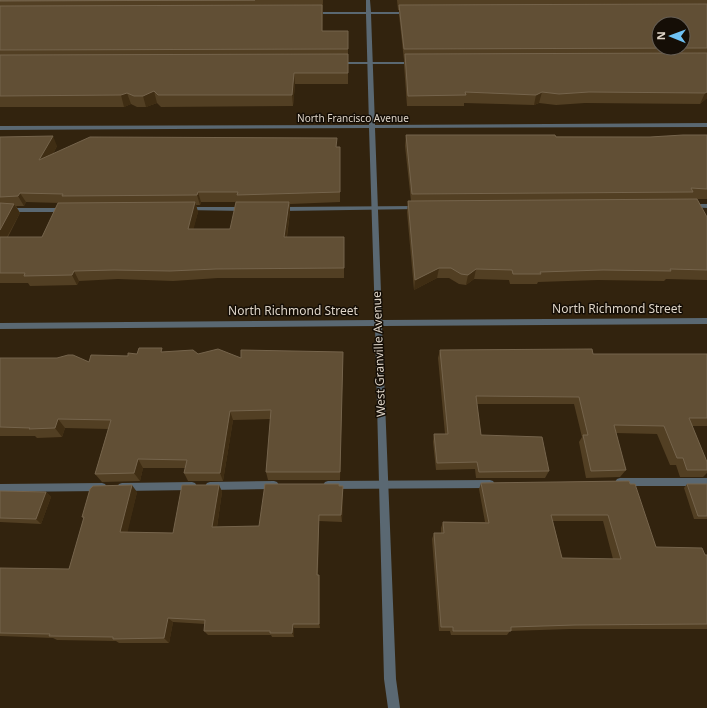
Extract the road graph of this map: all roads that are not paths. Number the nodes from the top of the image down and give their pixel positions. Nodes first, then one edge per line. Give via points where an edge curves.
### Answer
1 (368, 0) edge
2 (311, 13) edge
3 (369, 13) junction
4 (417, 13) edge
5 (421, 62) edge
6 (334, 63) edge
7 (370, 63) junction
8 (707, 125) edge
9 (372, 127) junction
10 (0, 128) edge
11 (683, 206) edge
12 (707, 206) edge
13 (375, 208) junction
14 (424, 208) edge
15 (182, 209) edge
16 (254, 209) edge
17 (277, 209) edge
18 (0, 210) edge
19 (71, 210) edge
20 (707, 321) edge
21 (379, 323) junction
22 (0, 326) edge
23 (608, 482) edge
24 (707, 482) edge
25 (383, 484) junction
26 (498, 484) edge
27 (283, 485) edge
28 (314, 485) edge
29 (0, 488) edge
30 (394, 708) edge

1 - 3 street, West Granville Avenue
2 - 3 street
3 - 4 street
3 - 7 street, West Granville Avenue
5 - 7 street
6 - 7 street
7 - 9 street, West Granville Avenue
8 - 9 street, North Francisco Avenue
9 - 10 street, North Francisco Avenue
9 - 13 street, West Granville Avenue
11 - 12 street
13 - 14 street
13 - 17 street
13 - 21 street, West Granville Avenue
15 - 16 street
18 - 19 street
20 - 21 street, North Richmond Street
21 - 22 street, North Richmond Street
21 - 25 street, West Granville Avenue
23 - 24 street
25 - 26 street
25 - 28 street
25 - 30 street, West Granville Avenue via 390,679
27 - 29 street

